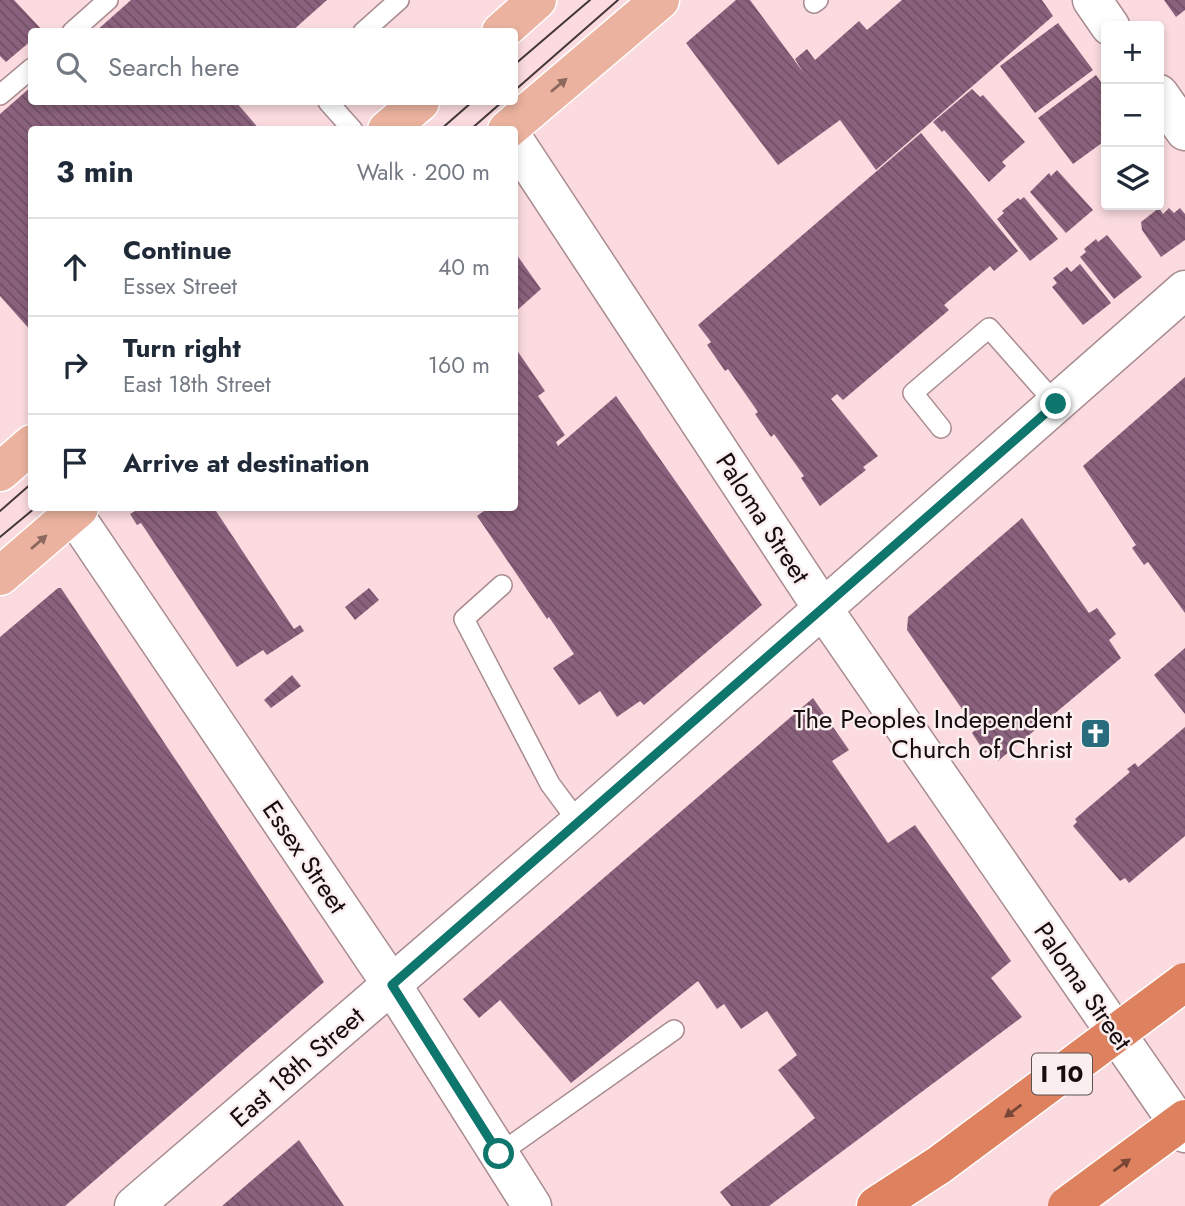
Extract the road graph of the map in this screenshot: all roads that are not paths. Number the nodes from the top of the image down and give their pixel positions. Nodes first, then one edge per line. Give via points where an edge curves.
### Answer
1 (108, 0) edge
2 (399, 0) edge
3 (537, 0) edge
4 (660, 0) edge
5 (1092, 0) edge
6 (1107, 21) edge
7 (76, 28) edge
8 (368, 28) edge
9 (506, 28) edge
10 (28, 71) edge
11 (0, 95) edge
12 (1164, 101) edge
13 (331, 105) edge
14 (416, 105) edge
15 (349, 126) edge
16 (392, 126) edge
17 (512, 126) edge
18 (1185, 131) edge
19 (518, 146) edge
20 (1185, 290) edge
21 (1056, 404) junction
22 (941, 428) dead end
23 (28, 448) edge
24 (0, 472) edge
25 (75, 511) edge
26 (77, 511) edge
27 (0, 576) edge
28 (502, 585) dead end
29 (823, 609) junction
30 (579, 823) junction
31 (1185, 982) edge
32 (392, 985) junction
33 (674, 1030) dead end
34 (1185, 1119) edge
35 (1185, 1133) edge
36 (499, 1154) junction
37 (939, 1166) junction
38 (134, 1206) edge
39 (532, 1206) edge
40 (876, 1206) edge
41 (886, 1206) edge
42 (1067, 1206) edge

1 - 7 lane
2 - 8 lane
3 - 9 main road
17 -> 4 main road
5 - 6 street
10 - 11 lane
12 - 18 street
13 - 15 lane
14 - 16 main road
19 - 29 street, Paloma Street
20 - 21 street, East 18th Street
21 - 22 lane via 989,328 913,393
21 - 29 street, East 18th Street
23 - 24 main road
27 -> 25 main road
26 - 32 street, Essex Street
28 - 30 lane via 464,619 550,784
29 - 30 street, East 18th Street
29 - 35 street, Paloma Street
30 - 32 street, East 18th Street
31 -> 37 highway, I 10, bridge
32 - 36 street, Essex Street
32 - 38 street, East 18th Street
33 - 36 lane
42 -> 34 highway, bridge
36 - 39 street, Essex Street
37 - 40 highway
37 - 41 highway, I 10

